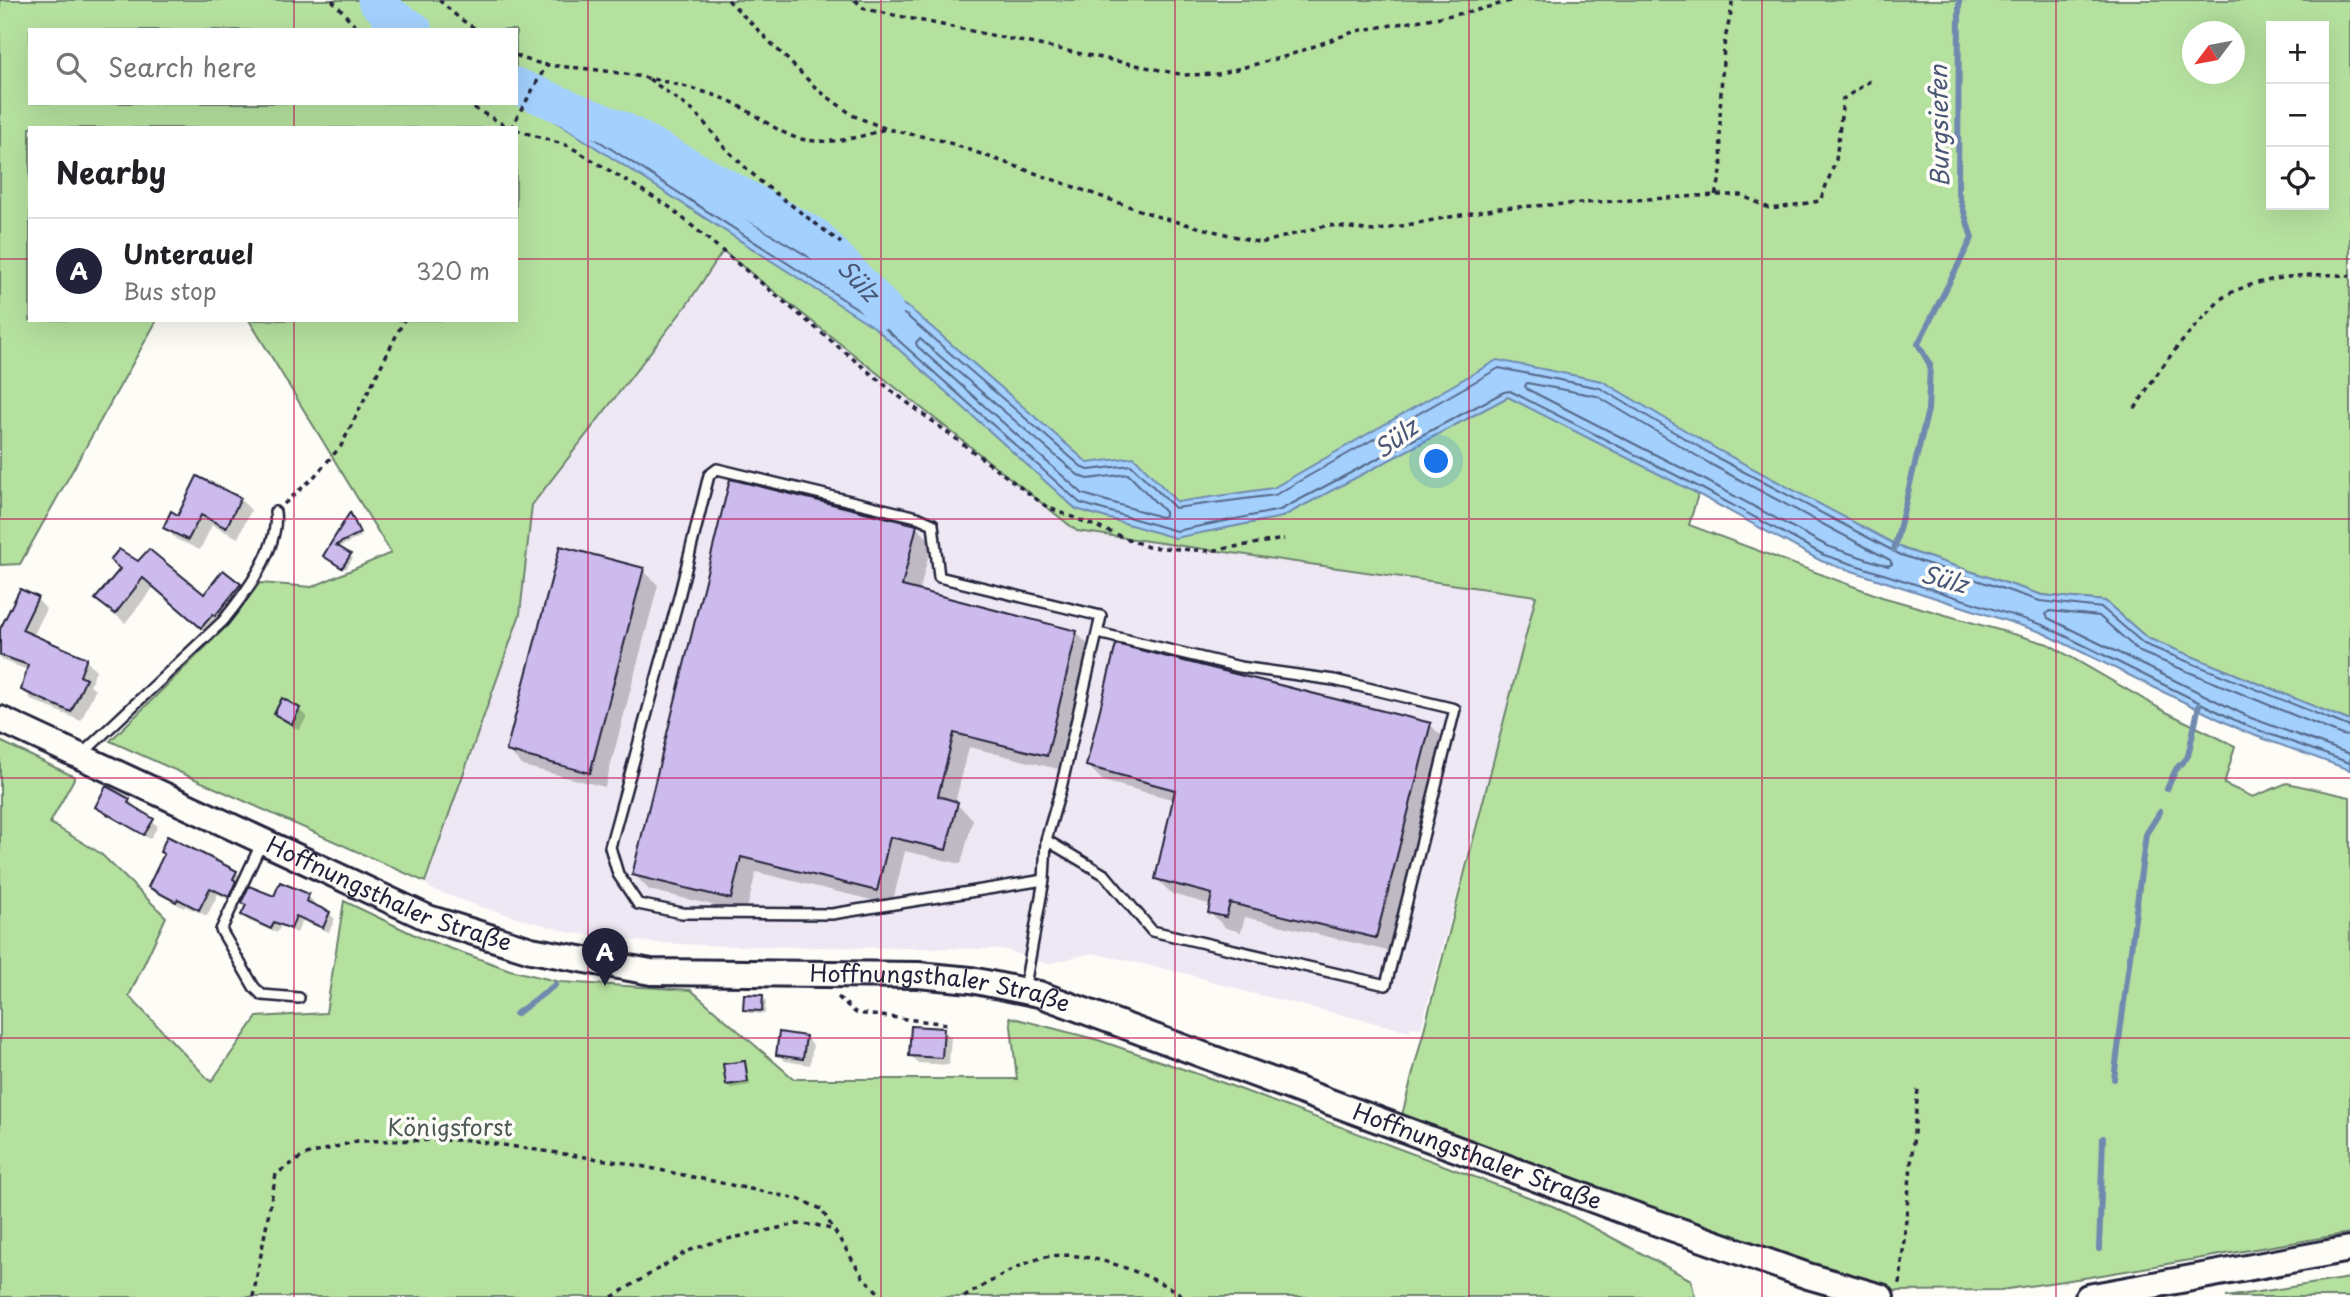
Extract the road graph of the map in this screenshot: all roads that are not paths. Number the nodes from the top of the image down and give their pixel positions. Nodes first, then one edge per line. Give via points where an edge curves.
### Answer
1 (275, 512) road end
2 (1098, 633) junction
3 (0, 719) edge
4 (80, 756) junction
5 (1046, 840) junction
6 (262, 842) junction
7 (1044, 880) junction
8 (1024, 990) junction
9 (299, 998) dead end
10 (2350, 1249) edge
11 (1881, 1297) edge
12 (2088, 1297) edge

1 - 4 lane via 272,542 229,614
2 - 5 lane
2 - 5 lane via 1240,667 1334,680 1455,709 1386,985 1152,931 1105,875
2 - 7 lane via 1101,616 939,577 933,524 917,517 717,469 709,475 610,847 618,874 638,904 682,913 832,914
3 - 4 main road, Hoffnungsthaler Straße
4 - 6 main road, Hoffnungsthaler Straße
5 - 7 lane
6 - 8 main road, Hoffnungsthaler Straße via 428,918 531,950 651,972 918,975
6 - 9 lane via 221,930 262,995
7 - 8 lane
8 - 11 main road, Hoffnungsthaler Straße via 1629,1213
10 - 12 main road

